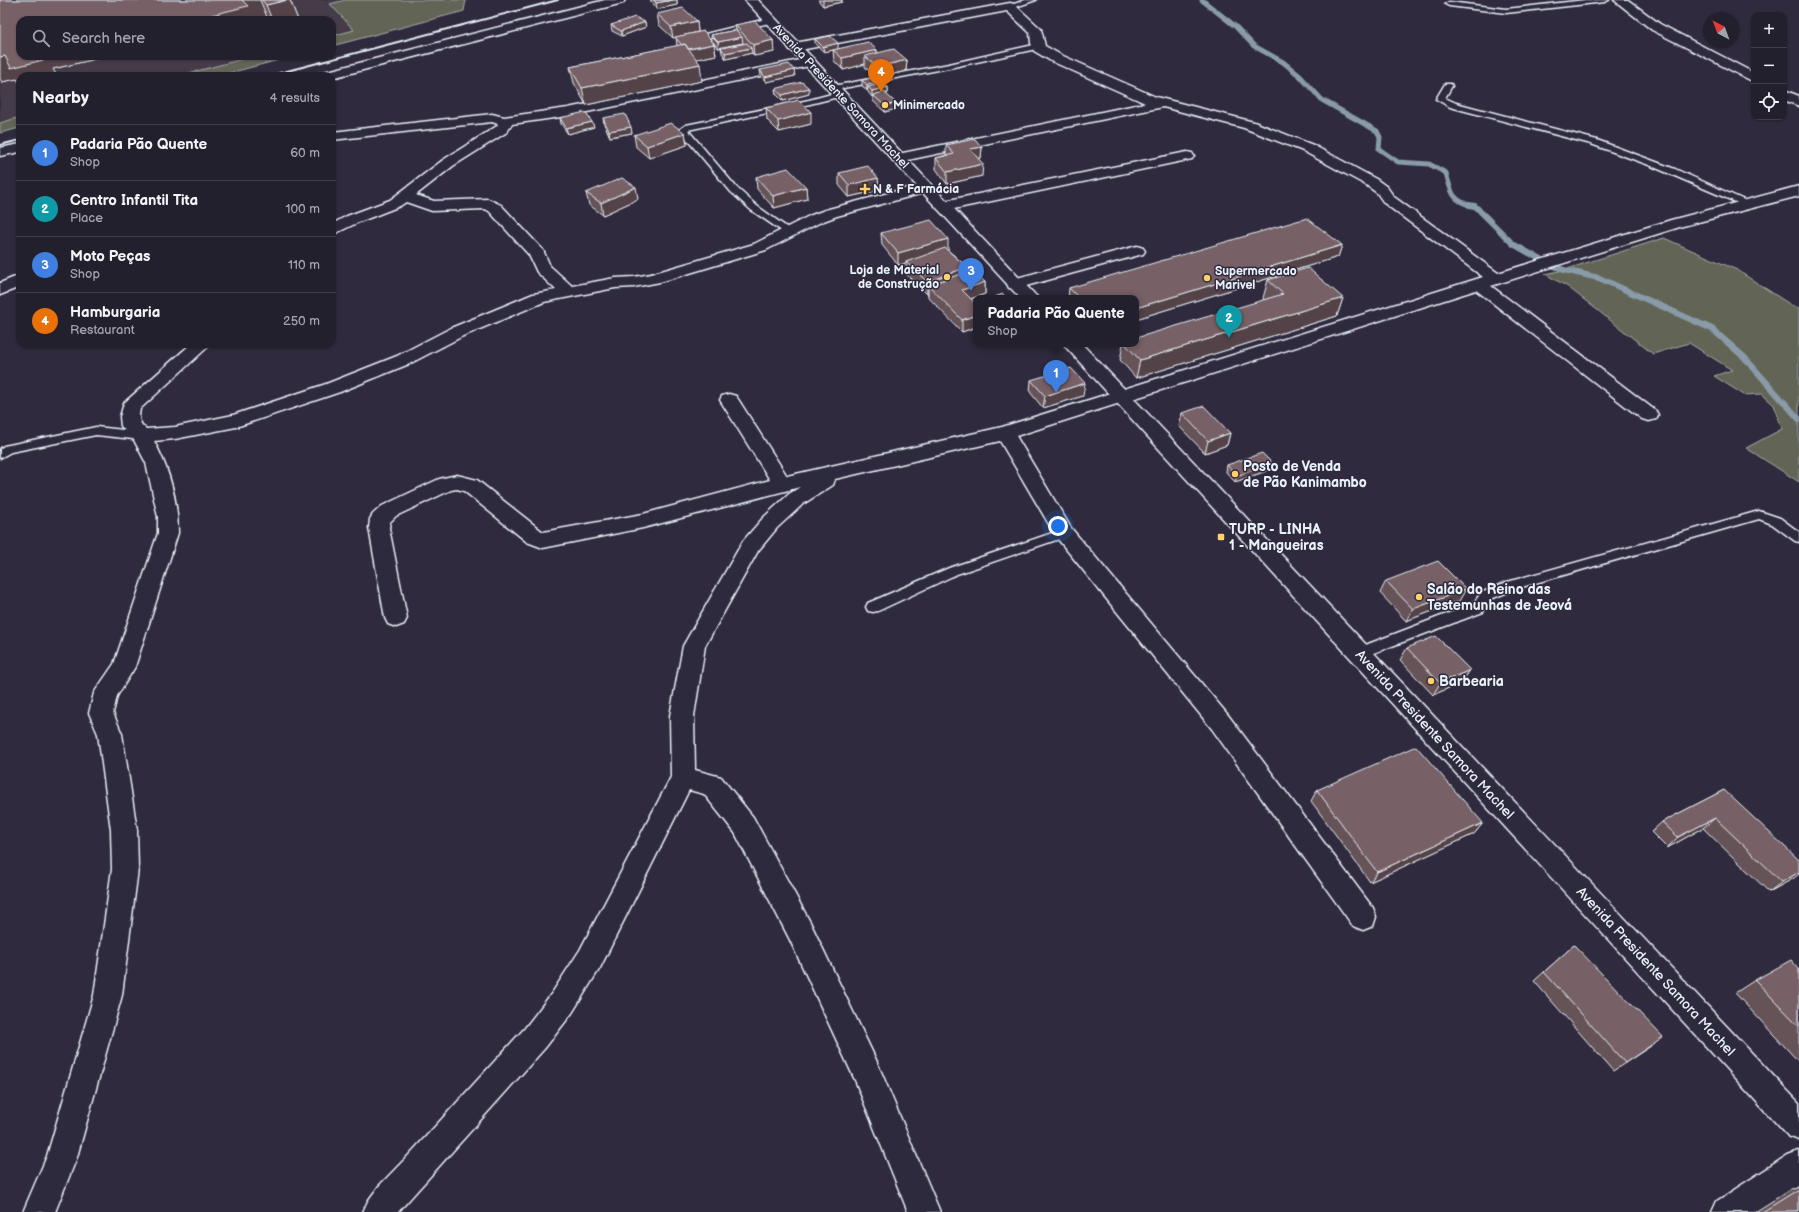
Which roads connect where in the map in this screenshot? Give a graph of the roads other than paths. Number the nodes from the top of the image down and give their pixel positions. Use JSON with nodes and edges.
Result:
{"nodes":[{"id":1,"x":620,"y":0,"type":"edge"},
{"id":2,"x":751,"y":0,"type":"edge"},
{"id":3,"x":1032,"y":0,"type":"edge"},
{"id":4,"x":1605,"y":0,"type":"edge"},
{"id":5,"x":1620,"y":0,"type":"edge"},
{"id":6,"x":1449,"y":4,"type":"dead end"},
{"id":7,"x":1010,"y":8,"type":"junction"},
{"id":8,"x":770,"y":20,"type":"junction"},
{"id":9,"x":687,"y":41,"type":"edge"},
{"id":10,"x":1038,"y":46,"type":"junction"},
{"id":11,"x":795,"y":47,"type":"junction"},
{"id":12,"x":809,"y":62,"type":"junction"},
{"id":13,"x":336,"y":73,"type":"edge"},
{"id":14,"x":1751,"y":76,"type":"edge"},
{"id":15,"x":1448,"y":86,"type":"dead end"},
{"id":16,"x":836,"y":91,"type":"junction"},
{"id":17,"x":1787,"y":96,"type":"edge"},
{"id":18,"x":1799,"y":102,"type":"edge"},
{"id":19,"x":1163,"y":103,"type":"junction"},
{"id":20,"x":504,"y":121,"type":"junction"},
{"id":21,"x":336,"y":136,"type":"edge"},
{"id":22,"x":16,"y":149,"type":"edge"},
{"id":23,"x":0,"y":152,"type":"edge"},
{"id":24,"x":1187,"y":156,"type":"dead end"},
{"id":25,"x":898,"y":158,"type":"junction"},
{"id":26,"x":926,"y":188,"type":"junction"},
{"id":27,"x":1799,"y":191,"type":"edge"},
{"id":28,"x":405,"y":196,"type":"junction"},
{"id":29,"x":1748,"y":204,"type":"junction"},
{"id":30,"x":944,"y":206,"type":"junction"},
{"id":31,"x":336,"y":228,"type":"edge"},
{"id":32,"x":789,"y":233,"type":"junction"},
{"id":33,"x":1137,"y":251,"type":"dead end"},
{"id":34,"x":1496,"y":279,"type":"junction"},
{"id":35,"x":16,"y":282,"type":"edge"},
{"id":36,"x":1016,"y":284,"type":"junction"},
{"id":37,"x":1478,"y":284,"type":"junction"},
{"id":38,"x":0,"y":290,"type":"edge"},
{"id":39,"x":568,"y":292,"type":"junction"},
{"id":40,"x":1026,"y":295,"type":"edge"},
{"id":41,"x":1075,"y":347,"type":"edge"},
{"id":42,"x":197,"y":348,"type":"edge"},
{"id":43,"x":1122,"y":398,"type":"junction"},
{"id":44,"x":729,"y":400,"type":"dead end"},
{"id":45,"x":1649,"y":415,"type":"dead end"},
{"id":46,"x":1005,"y":433,"type":"junction"},
{"id":47,"x":142,"y":436,"type":"junction"},
{"id":48,"x":0,"y":454,"type":"edge"},
{"id":49,"x":836,"y":473,"type":"junction"},
{"id":50,"x":782,"y":484,"type":"junction"},
{"id":51,"x":1064,"y":533,"type":"junction"},
{"id":52,"x":1799,"y":538,"type":"edge"},
{"id":53,"x":873,"y":607,"type":"dead end"},
{"id":54,"x":396,"y":618,"type":"dead end"},
{"id":55,"x":1360,"y":653,"type":"junction"},
{"id":56,"x":684,"y":778,"type":"junction"},
{"id":57,"x":1363,"y":917,"type":"dead end"},
{"id":58,"x":1796,"y":1115,"type":"edge"},
{"id":59,"x":1799,"y":1166,"type":"edge"},
{"id":60,"x":39,"y":1212,"type":"edge"},
{"id":61,"x":379,"y":1212,"type":"edge"},
{"id":62,"x":924,"y":1212,"type":"edge"},
{"id":63,"x":1728,"y":1212,"type":"edge"}],
"edges":[{"from":1,"to":13,"type":"street"},
{"from":2,"to":8,"type":"street","name":"Avenida Presidente Samora Machel"},
{"from":3,"to":7,"type":"lane"},
{"from":4,"to":6,"type":"lane"},
{"from":5,"to":14,"type":"street"},
{"from":7,"to":10,"type":"street"},
{"from":7,"to":11,"type":"street"},
{"from":8,"to":9,"type":"lane"},
{"from":8,"to":11,"type":"street","name":"Avenida Presidente Samora Machel"},
{"from":10,"to":16,"type":"lane"},
{"from":10,"to":19,"type":"street"},
{"from":11,"to":12,"type":"street","name":"Avenida Presidente Samora Machel"},
{"from":12,"to":16,"type":"street","name":"Avenida Presidente Samora Machel"},
{"from":12,"to":20,"type":"street"},
{"from":15,"to":29,"type":"lane"},
{"from":16,"to":25,"type":"street","name":"Avenida Presidente Samora Machel"},
{"from":16,"to":32,"type":"lane"},
{"from":17,"to":18,"type":"street"},
{"from":19,"to":25,"type":"street"},
{"from":19,"to":34,"type":"street"},
{"from":20,"to":21,"type":"street"},
{"from":20,"to":28,"type":"street"},
{"from":22,"to":23,"type":"street"},
{"from":24,"to":30,"type":"street"},
{"from":25,"to":26,"type":"street","name":"Avenida Presidente Samora Machel"},
{"from":26,"to":30,"type":"street","name":"Avenida Presidente Samora Machel"},
{"from":26,"to":32,"type":"street"},
{"from":27,"to":29,"type":"street"},
{"from":28,"to":31,"type":"street"},
{"from":28,"to":39,"type":"street"},
{"from":29,"to":34,"type":"street"},
{"from":30,"to":36,"type":"street","name":"Avenida Presidente Samora Machel"},
{"from":32,"to":39,"type":"street"},
{"from":33,"to":36,"type":"street"},
{"from":34,"to":37,"type":"street"},
{"from":35,"to":38,"type":"street"},
{"from":36,"to":40,"type":"street","name":"Avenida Presidente Samora Machel"},
{"from":37,"to":43,"type":"street"},
{"from":37,"to":45,"type":"street"},
{"from":39,"to":47,"type":"street"},
{"from":41,"to":43,"type":"street","name":"Avenida Presidente Samora Machel"},
{"from":42,"to":47,"type":"street"},
{"from":43,"to":46,"type":"street"},
{"from":43,"to":55,"type":"street","name":"Avenida Presidente Samora Machel"},
{"from":44,"to":50,"type":"street"},
{"from":46,"to":49,"type":"street"},
{"from":46,"to":51,"type":"street"},
{"from":47,"to":48,"type":"lane"},
{"from":47,"to":60,"type":"street"},
{"from":49,"to":50,"type":"street"},
{"from":49,"to":56,"type":"street"},
{"from":50,"to":54,"type":"street"},
{"from":51,"to":53,"type":"lane"},
{"from":51,"to":57,"type":"street"},
{"from":52,"to":55,"type":"lane"},
{"from":55,"to":58,"type":"street","name":"Avenida Presidente Samora Machel"},
{"from":56,"to":61,"type":"street"},
{"from":56,"to":62,"type":"street"},
{"from":59,"to":63,"type":"street"}]}
